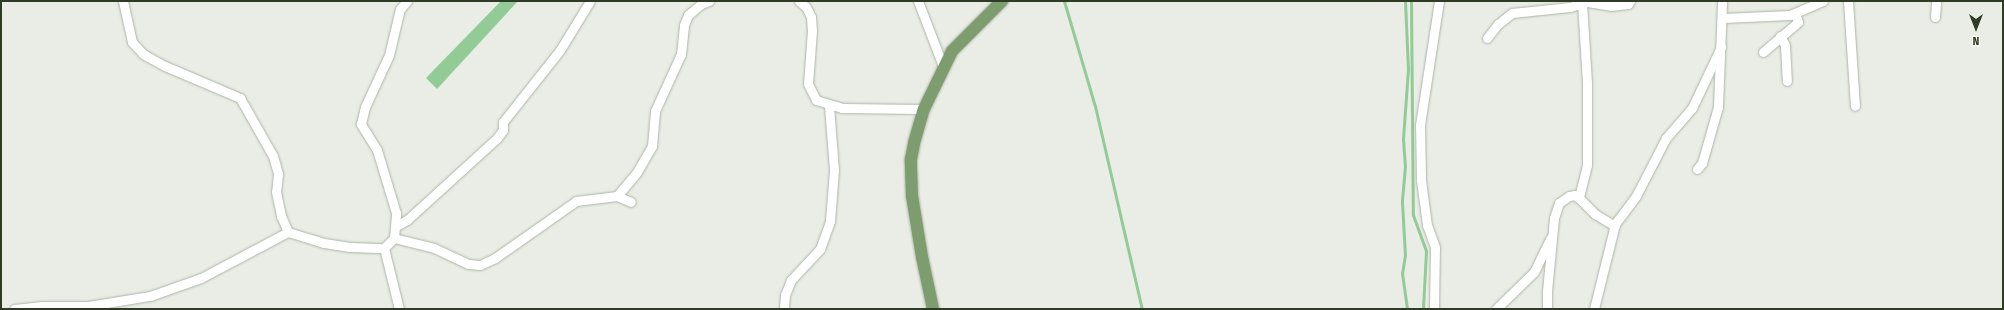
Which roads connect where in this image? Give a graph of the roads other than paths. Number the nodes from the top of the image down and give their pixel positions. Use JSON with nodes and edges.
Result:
{"nodes":[{"id":1,"x":123,"y":1,"type":"edge"},
{"id":2,"x":407,"y":1,"type":"edge"},
{"id":3,"x":590,"y":1,"type":"edge"},
{"id":4,"x":709,"y":1,"type":"edge"},
{"id":5,"x":798,"y":1,"type":"edge"},
{"id":6,"x":918,"y":1,"type":"edge"},
{"id":7,"x":1002,"y":1,"type":"edge"},
{"id":8,"x":1439,"y":1,"type":"edge"},
{"id":9,"x":1630,"y":1,"type":"edge"},
{"id":10,"x":1722,"y":1,"type":"edge"},
{"id":11,"x":1823,"y":1,"type":"edge"},
{"id":12,"x":1848,"y":1,"type":"edge"},
{"id":13,"x":1936,"y":1,"type":"edge"},
{"id":14,"x":1581,"y":2,"type":"edge"},
{"id":15,"x":1795,"y":13,"type":"junction"},
{"id":16,"x":1935,"y":17,"type":"dead end"},
{"id":17,"x":1723,"y":18,"type":"junction"},
{"id":18,"x":1780,"y":36,"type":"junction"},
{"id":19,"x":1488,"y":38,"type":"dead end"},
{"id":20,"x":1721,"y":47,"type":"junction"},
{"id":21,"x":1763,"y":52,"type":"dead end"},
{"id":22,"x":943,"y":66,"type":"junction"},
{"id":23,"x":1787,"y":81,"type":"dead end"},
{"id":24,"x":829,"y":106,"type":"junction"},
{"id":25,"x":1855,"y":106,"type":"dead end"},
{"id":26,"x":924,"y":109,"type":"junction"},
{"id":27,"x":1697,"y":170,"type":"dead end"},
{"id":28,"x":616,"y":196,"type":"junction"},
{"id":29,"x":1579,"y":198,"type":"junction"},
{"id":30,"x":631,"y":202,"type":"dead end"},
{"id":31,"x":396,"y":226,"type":"junction"},
{"id":32,"x":1615,"y":226,"type":"junction"},
{"id":33,"x":288,"y":232,"type":"junction"},
{"id":34,"x":1552,"y":234,"type":"junction"},
{"id":35,"x":394,"y":238,"type":"junction"},
{"id":36,"x":384,"y":248,"type":"junction"},
{"id":37,"x":14,"y":309,"type":"edge"},
{"id":38,"x":399,"y":309,"type":"edge"},
{"id":39,"x":784,"y":309,"type":"edge"},
{"id":40,"x":934,"y":309,"type":"edge"},
{"id":41,"x":1434,"y":309,"type":"edge"},
{"id":42,"x":1496,"y":309,"type":"edge"},
{"id":43,"x":1547,"y":309,"type":"edge"},
{"id":44,"x":1594,"y":309,"type":"edge"}],
"edges":[{"from":1,"to":33,"type":"street"},
{"from":2,"to":31,"type":"street"},
{"from":3,"to":31,"type":"street"},
{"from":4,"to":28,"type":"street"},
{"from":5,"to":24,"type":"street"},
{"from":6,"to":22,"type":"street"},
{"from":7,"to":22,"type":"main road"},
{"from":8,"to":41,"type":"street"},
{"from":9,"to":14,"type":"street"},
{"from":10,"to":17,"type":"street"},
{"from":11,"to":15,"type":"street"},
{"from":12,"to":25,"type":"street"},
{"from":13,"to":16,"type":"street"},
{"from":14,"to":19,"type":"street"},
{"from":14,"to":29,"type":"street"},
{"from":15,"to":17,"type":"street"},
{"from":15,"to":18,"type":"street"},
{"from":17,"to":20,"type":"street"},
{"from":18,"to":21,"type":"street"},
{"from":18,"to":23,"type":"street"},
{"from":20,"to":27,"type":"street"},
{"from":20,"to":32,"type":"street"},
{"from":22,"to":26,"type":"main road"},
{"from":24,"to":26,"type":"street"},
{"from":24,"to":39,"type":"street"},
{"from":26,"to":40,"type":"main road"},
{"from":28,"to":30,"type":"street"},
{"from":28,"to":35,"type":"street"},
{"from":29,"to":32,"type":"street"},
{"from":29,"to":34,"type":"street"},
{"from":31,"to":35,"type":"street"},
{"from":32,"to":44,"type":"street"},
{"from":33,"to":36,"type":"street"},
{"from":33,"to":37,"type":"street"},
{"from":34,"to":42,"type":"street"},
{"from":34,"to":43,"type":"street"},
{"from":35,"to":36,"type":"street"},
{"from":36,"to":38,"type":"street"}]}
